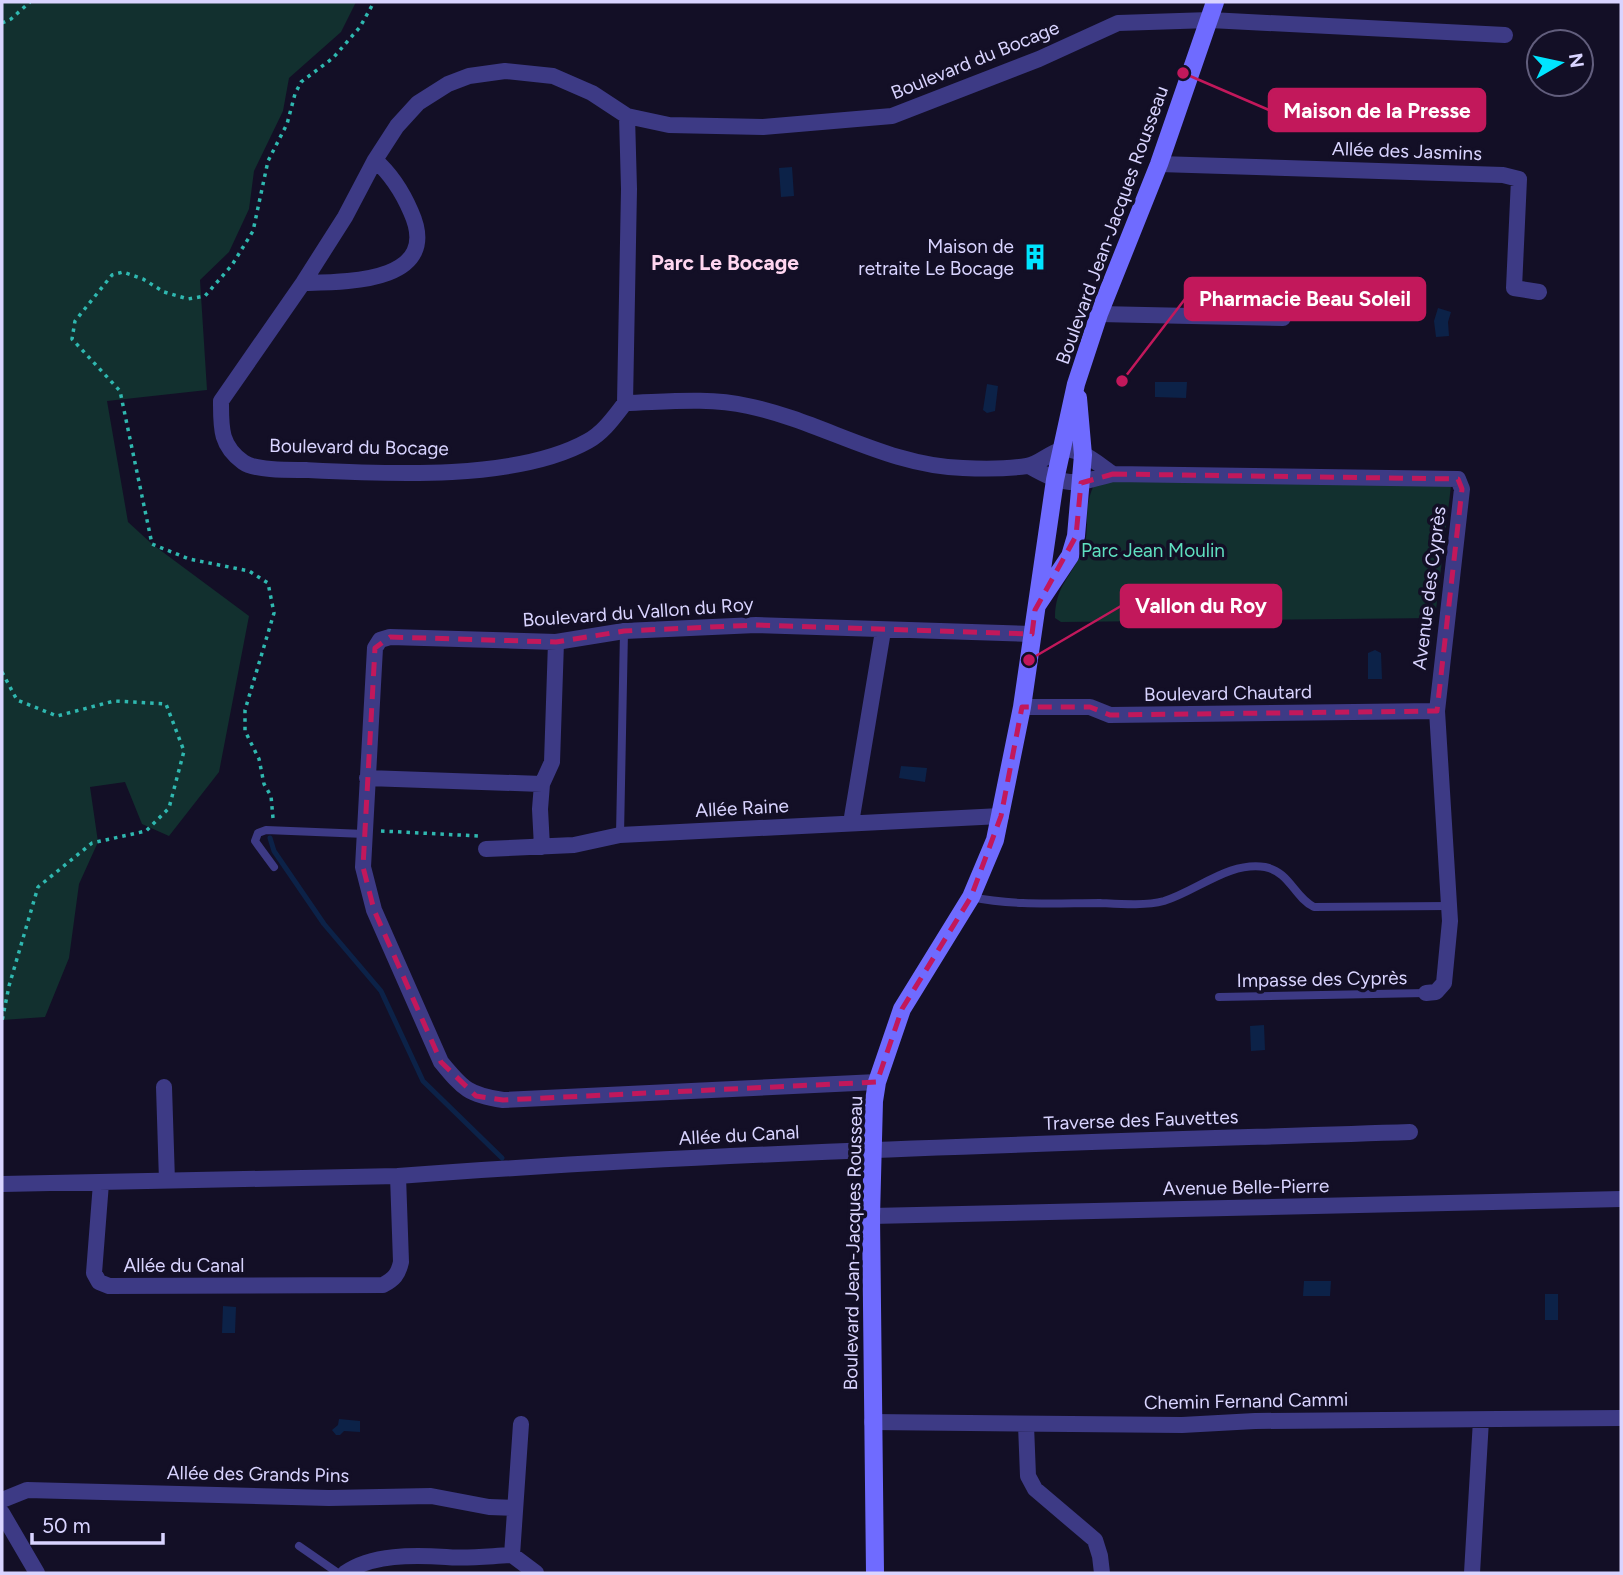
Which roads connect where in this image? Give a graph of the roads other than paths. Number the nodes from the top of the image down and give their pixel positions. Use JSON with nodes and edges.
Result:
{"nodes":[{"id":1,"x":1216,"y":2,"type":"edge"},
{"id":2,"x":1210,"y":20,"type":"junction"},
{"id":3,"x":1505,"y":35,"type":"dead end"},
{"id":4,"x":628,"y":116,"type":"junction"},
{"id":5,"x":375,"y":160,"type":"junction"},
{"id":6,"x":1159,"y":164,"type":"junction"},
{"id":7,"x":303,"y":284,"type":"junction"},
{"id":8,"x":1539,"y":292,"type":"dead end"},
{"id":9,"x":1099,"y":314,"type":"junction"},
{"id":10,"x":1283,"y":318,"type":"dead end"},
{"id":11,"x":1076,"y":384,"type":"junction"},
{"id":12,"x":625,"y":403,"type":"junction"},
{"id":13,"x":1062,"y":450,"type":"junction"},
{"id":14,"x":1083,"y":454,"type":"junction"},
{"id":15,"x":1029,"y":466,"type":"junction"},
{"id":16,"x":1113,"y":474,"type":"junction"},
{"id":17,"x":1055,"y":480,"type":"junction"},
{"id":18,"x":1081,"y":483,"type":"junction"},
{"id":19,"x":1035,"y":610,"type":"junction"},
{"id":20,"x":624,"y":631,"type":"junction"},
{"id":21,"x":883,"y":631,"type":"junction"},
{"id":22,"x":1032,"y":635,"type":"junction"},
{"id":23,"x":556,"y":642,"type":"junction"},
{"id":24,"x":1022,"y":707,"type":"junction"},
{"id":25,"x":1437,"y":711,"type":"junction"},
{"id":26,"x":367,"y":778,"type":"junction"},
{"id":27,"x":542,"y":784,"type":"junction"},
{"id":28,"x":1001,"y":816,"type":"junction"},
{"id":29,"x":851,"y":823,"type":"junction"},
{"id":30,"x":365,"y":832,"type":"junction"},
{"id":31,"x":620,"y":835,"type":"junction"},
{"id":32,"x":542,"y":847,"type":"junction"},
{"id":33,"x":494,"y":849,"type":"road end"},
{"id":34,"x":274,"y":867,"type":"dead end"},
{"id":35,"x":971,"y":897,"type":"junction"},
{"id":36,"x":1448,"y":906,"type":"junction"},
{"id":37,"x":1426,"y":993,"type":"joint"},
{"id":38,"x":1219,"y":997,"type":"dead end"},
{"id":39,"x":877,"y":1082,"type":"junction"},
{"id":40,"x":164,"y":1087,"type":"dead end"},
{"id":41,"x":1410,"y":1132,"type":"dead end"},
{"id":42,"x":873,"y":1150,"type":"junction"},
{"id":43,"x":398,"y":1176,"type":"junction"},
{"id":44,"x":167,"y":1181,"type":"junction"},
{"id":45,"x":101,"y":1183,"type":"junction"},
{"id":46,"x":2,"y":1184,"type":"edge"},
{"id":47,"x":1621,"y":1199,"type":"edge"},
{"id":48,"x":871,"y":1216,"type":"junction"},
{"id":49,"x":1621,"y":1418,"type":"edge"},
{"id":50,"x":1481,"y":1420,"type":"junction"},
{"id":51,"x":872,"y":1422,"type":"junction"},
{"id":52,"x":522,"y":1424,"type":"dead end"},
{"id":53,"x":1026,"y":1424,"type":"junction"},
{"id":54,"x":2,"y":1500,"type":"edge"},
{"id":55,"x":514,"y":1508,"type":"junction"},
{"id":56,"x":2,"y":1513,"type":"edge"},
{"id":57,"x":299,"y":1546,"type":"dead end"},
{"id":58,"x":512,"y":1555,"type":"junction"},
{"id":59,"x":37,"y":1573,"type":"edge"},
{"id":60,"x":338,"y":1573,"type":"edge"},
{"id":61,"x":345,"y":1573,"type":"edge"},
{"id":62,"x":536,"y":1573,"type":"edge"},
{"id":63,"x":875,"y":1573,"type":"edge"},
{"id":64,"x":1102,"y":1573,"type":"edge"},
{"id":65,"x":1472,"y":1573,"type":"edge"}],
"edges":[{"from":1,"to":2,"type":"street","name":"Boulevard Jean-Jacques Rousseau"},
{"from":2,"to":3,"type":"street","name":"Boulevard du Bocage"},
{"from":2,"to":4,"type":"street","name":"Boulevard du Bocage"},
{"from":2,"to":6,"type":"street","name":"Boulevard Jean-Jacques Rousseau"},
{"from":4,"to":5,"type":"street","name":"Boulevard du Bocage"},
{"from":4,"to":12,"type":"street"},
{"from":5,"to":7,"type":"street","name":"Boulevard du Bocage"},
{"from":5,"to":7,"type":"street"},
{"from":6,"to":8,"type":"street","name":"Allée des Jasmins"},
{"from":6,"to":9,"type":"street","name":"Boulevard Jean-Jacques Rousseau"},
{"from":7,"to":12,"type":"street","name":"Boulevard du Bocage"},
{"from":9,"to":10,"type":"street"},
{"from":9,"to":11,"type":"street","name":"Boulevard Jean-Jacques Rousseau"},
{"from":11,"to":13,"type":"street","name":"Boulevard Jean-Jacques Rousseau"},
{"from":11,"to":14,"type":"street","name":"Boulevard Jean-Jacques Rousseau"},
{"from":12,"to":15,"type":"street"},
{"from":13,"to":14,"type":"street"},
{"from":13,"to":15,"type":"street"},
{"from":13,"to":17,"type":"street","name":"Boulevard Jean-Jacques Rousseau"},
{"from":14,"to":16,"type":"street"},
{"from":14,"to":18,"type":"street","name":"Boulevard Jean-Jacques Rousseau"},
{"from":15,"to":17,"type":"street"},
{"from":16,"to":18,"type":"street","name":"Avenue des Cyprès"},
{"from":16,"to":25,"type":"street","name":"Avenue des Cyprès"},
{"from":17,"to":18,"type":"street","name":"Avenue des Cyprès"},
{"from":17,"to":19,"type":"street","name":"Boulevard Jean-Jacques Rousseau"},
{"from":18,"to":19,"type":"street","name":"Boulevard Jean-Jacques Rousseau"},
{"from":19,"to":22,"type":"street","name":"Boulevard Jean-Jacques Rousseau"},
{"from":20,"to":21,"type":"street","name":"Boulevard du Vallon du Roy"},
{"from":20,"to":23,"type":"street","name":"Boulevard du Vallon du Roy"},
{"from":20,"to":31,"type":"lane"},
{"from":21,"to":22,"type":"street","name":"Boulevard du Vallon du Roy"},
{"from":21,"to":29,"type":"street"},
{"from":22,"to":24,"type":"street","name":"Boulevard Jean-Jacques Rousseau"},
{"from":23,"to":26,"type":"street","name":"Boulevard du Vallon du Roy"},
{"from":23,"to":27,"type":"street"},
{"from":24,"to":25,"type":"street","name":"Boulevard Chautard"},
{"from":24,"to":28,"type":"street","name":"Boulevard Jean-Jacques Rousseau"},
{"from":25,"to":36,"type":"street","name":"Avenue des Cyprès"},
{"from":26,"to":27,"type":"street"},
{"from":26,"to":30,"type":"street","name":"Boulevard du Vallon du Roy"},
{"from":27,"to":32,"type":"street"},
{"from":28,"to":29,"type":"street","name":"Allée Raine"},
{"from":28,"to":35,"type":"street","name":"Boulevard Jean-Jacques Rousseau"},
{"from":29,"to":31,"type":"street","name":"Allée Raine"},
{"from":30,"to":34,"type":"lane"},
{"from":30,"to":39,"type":"street","name":"Boulevard du Vallon du Roy"},
{"from":31,"to":32,"type":"street","name":"Allée Raine"},
{"from":32,"to":33,"type":"street","name":"Allée Raine"},
{"from":35,"to":36,"type":"lane"},
{"from":35,"to":39,"type":"street","name":"Boulevard Jean-Jacques Rousseau"},
{"from":36,"to":37,"type":"street","name":"Avenue des Cyprès"},
{"from":37,"to":38,"type":"lane","name":"Impasse des Cyprès"},
{"from":39,"to":42,"type":"street","name":"Boulevard Jean-Jacques Rousseau"},
{"from":40,"to":44,"type":"street"},
{"from":41,"to":42,"type":"street","name":"Traverse des Fauvettes"},
{"from":42,"to":43,"type":"street","name":"Allée du Canal"},
{"from":42,"to":48,"type":"street","name":"Boulevard Jean-Jacques Rousseau"},
{"from":43,"to":44,"type":"street","name":"Allée du Canal"},
{"from":43,"to":45,"type":"street","name":"Allée du Canal"},
{"from":44,"to":45,"type":"street","name":"Allée du Canal"},
{"from":45,"to":46,"type":"street"},
{"from":47,"to":48,"type":"street","name":"Avenue Belle-Pierre"},
{"from":48,"to":51,"type":"street","name":"Boulevard Jean-Jacques Rousseau"},
{"from":49,"to":50,"type":"street","name":"Chemin Fernand Cammi"},
{"from":50,"to":53,"type":"street","name":"Chemin Fernand Cammi"},
{"from":50,"to":65,"type":"street"},
{"from":51,"to":53,"type":"street","name":"Chemin Fernand Cammi"},
{"from":51,"to":63,"type":"street","name":"Boulevard Jean-Jacques Rousseau"},
{"from":52,"to":55,"type":"street"},
{"from":53,"to":64,"type":"street"},
{"from":54,"to":55,"type":"street","name":"Allée des Grands Pins"},
{"from":55,"to":58,"type":"street"},
{"from":56,"to":59,"type":"street"},
{"from":57,"to":60,"type":"lane"},
{"from":58,"to":61,"type":"street"},
{"from":58,"to":62,"type":"street"}]}
